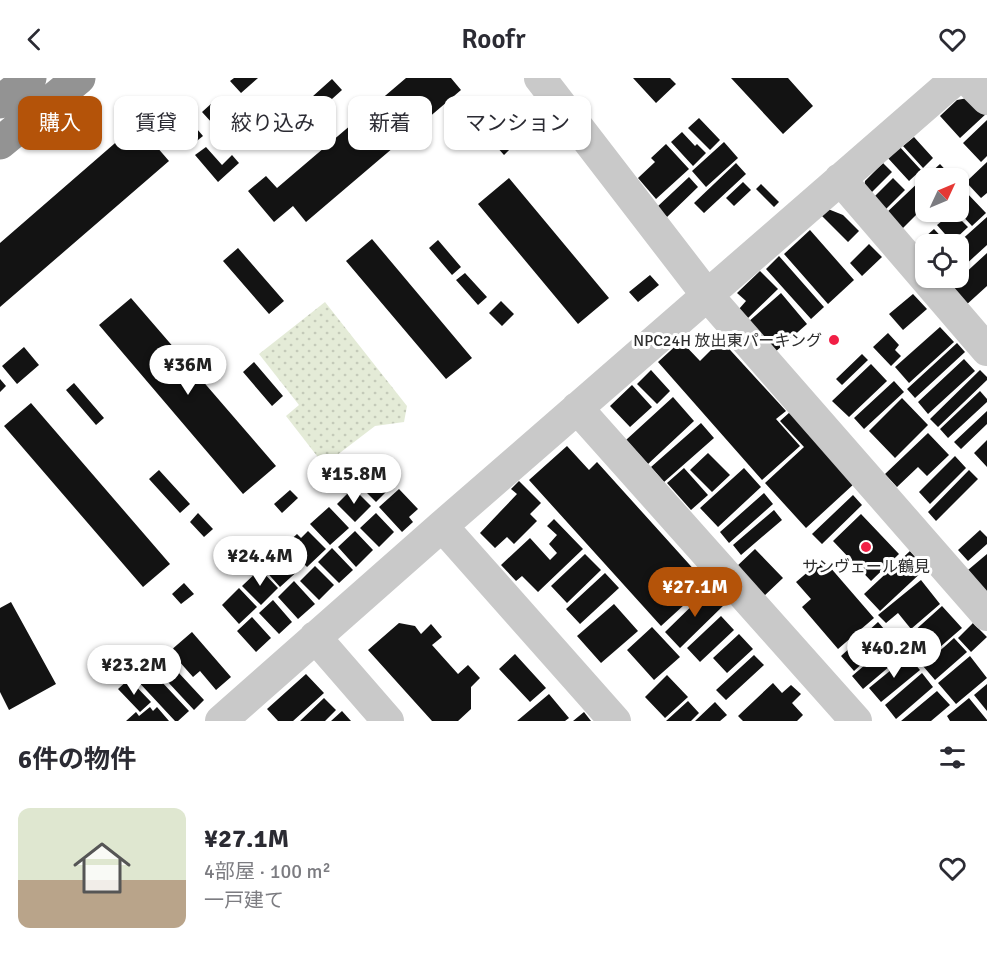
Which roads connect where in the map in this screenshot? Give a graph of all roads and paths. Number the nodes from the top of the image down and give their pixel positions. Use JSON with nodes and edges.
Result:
{"nodes":[{"id":1,"x":30,"y":78,"type":"edge"},
{"id":2,"x":79,"y":78,"type":"edge"},
{"id":3,"x":540,"y":78,"type":"edge"},
{"id":4,"x":957,"y":78,"type":"edge"},
{"id":5,"x":966,"y":78,"type":"edge"},
{"id":6,"x":987,"y":99,"type":"edge"},
{"id":7,"x":0,"y":102,"type":"edge"},
{"id":8,"x":0,"y":143,"type":"edge"},
{"id":9,"x":840,"y":179,"type":"junction"},
{"id":10,"x":707,"y":295,"type":"junction"},
{"id":11,"x":987,"y":350,"type":"edge"},
{"id":12,"x":577,"y":408,"type":"junction"},
{"id":13,"x":442,"y":526,"type":"junction"},
{"id":14,"x":987,"y":615,"type":"edge"},
{"id":15,"x":315,"y":637,"type":"junction"},
{"id":16,"x":221,"y":721,"type":"edge"},
{"id":17,"x":388,"y":721,"type":"edge"},
{"id":18,"x":615,"y":721,"type":"edge"},
{"id":19,"x":856,"y":721,"type":"edge"}],
"edges":[{"from":1,"to":7,"type":"highway"},
{"from":2,"to":8,"type":"highway"},
{"from":3,"to":10,"type":"street"},
{"from":4,"to":9,"type":"street"},
{"from":5,"to":6,"type":"street"},
{"from":9,"to":10,"type":"street"},
{"from":9,"to":11,"type":"street"},
{"from":10,"to":12,"type":"street"},
{"from":10,"to":14,"type":"street"},
{"from":12,"to":13,"type":"street"},
{"from":12,"to":19,"type":"street"},
{"from":13,"to":15,"type":"street"},
{"from":13,"to":18,"type":"street"},
{"from":15,"to":16,"type":"street"},
{"from":15,"to":17,"type":"street"}]}
